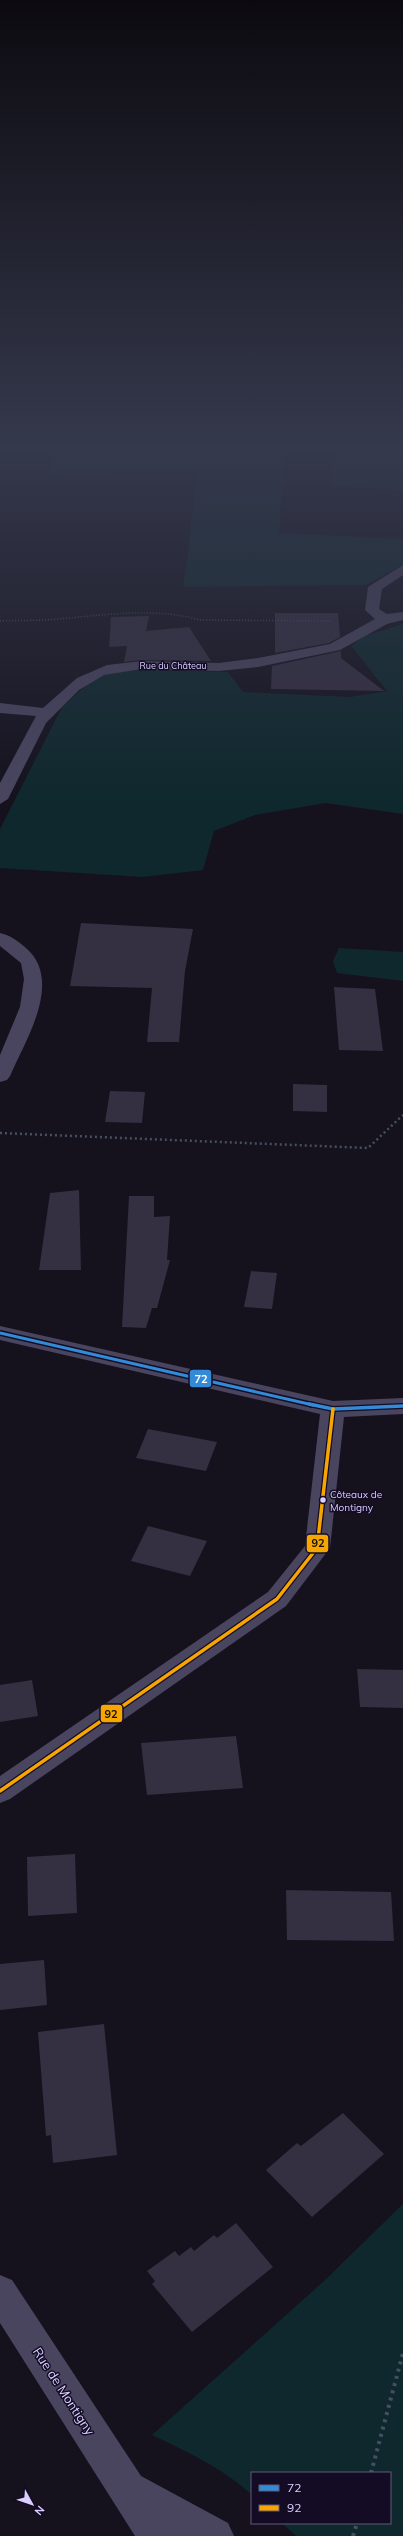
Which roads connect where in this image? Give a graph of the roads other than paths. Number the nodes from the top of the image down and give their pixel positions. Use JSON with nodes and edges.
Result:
{"nodes":[{"id":1,"x":403,"y":569,"type":"edge"},
{"id":2,"x":403,"y":616,"type":"edge"},
{"id":3,"x":380,"y":620,"type":"junction"},
{"id":4,"x":0,"y":708,"type":"edge"},
{"id":5,"x":46,"y":713,"type":"junction"},
{"id":6,"x":0,"y":799,"type":"edge"},
{"id":7,"x":0,"y":938,"type":"edge"},
{"id":8,"x":0,"y":1076,"type":"edge"},
{"id":9,"x":0,"y":1333,"type":"edge"},
{"id":10,"x":403,"y":1406,"type":"edge"},
{"id":11,"x":333,"y":1409,"type":"junction"},
{"id":12,"x":0,"y":1791,"type":"edge"},
{"id":13,"x":0,"y":2292,"type":"edge"},
{"id":14,"x":128,"y":2489,"type":"junction"},
{"id":15,"x":156,"y":2536,"type":"edge"},
{"id":16,"x":215,"y":2536,"type":"edge"}],
"edges":[{"from":1,"to":3,"type":"street"},
{"from":2,"to":3,"type":"street","name":"Rue du Château"},
{"from":3,"to":5,"type":"street","name":"Rue du Château"},
{"from":4,"to":5,"type":"street"},
{"from":5,"to":6,"type":"street","name":"Rue du Château"},
{"from":7,"to":8,"type":"street"},
{"from":9,"to":11,"type":"street"},
{"from":10,"to":11,"type":"street"},
{"from":11,"to":12,"type":"street"},
{"from":13,"to":14,"type":"street","name":"Rue de Montigny"},
{"from":14,"to":15,"type":"street","name":"Rue de Montigny"},
{"from":14,"to":16,"type":"street","name":"Rue de Montigny"}]}
